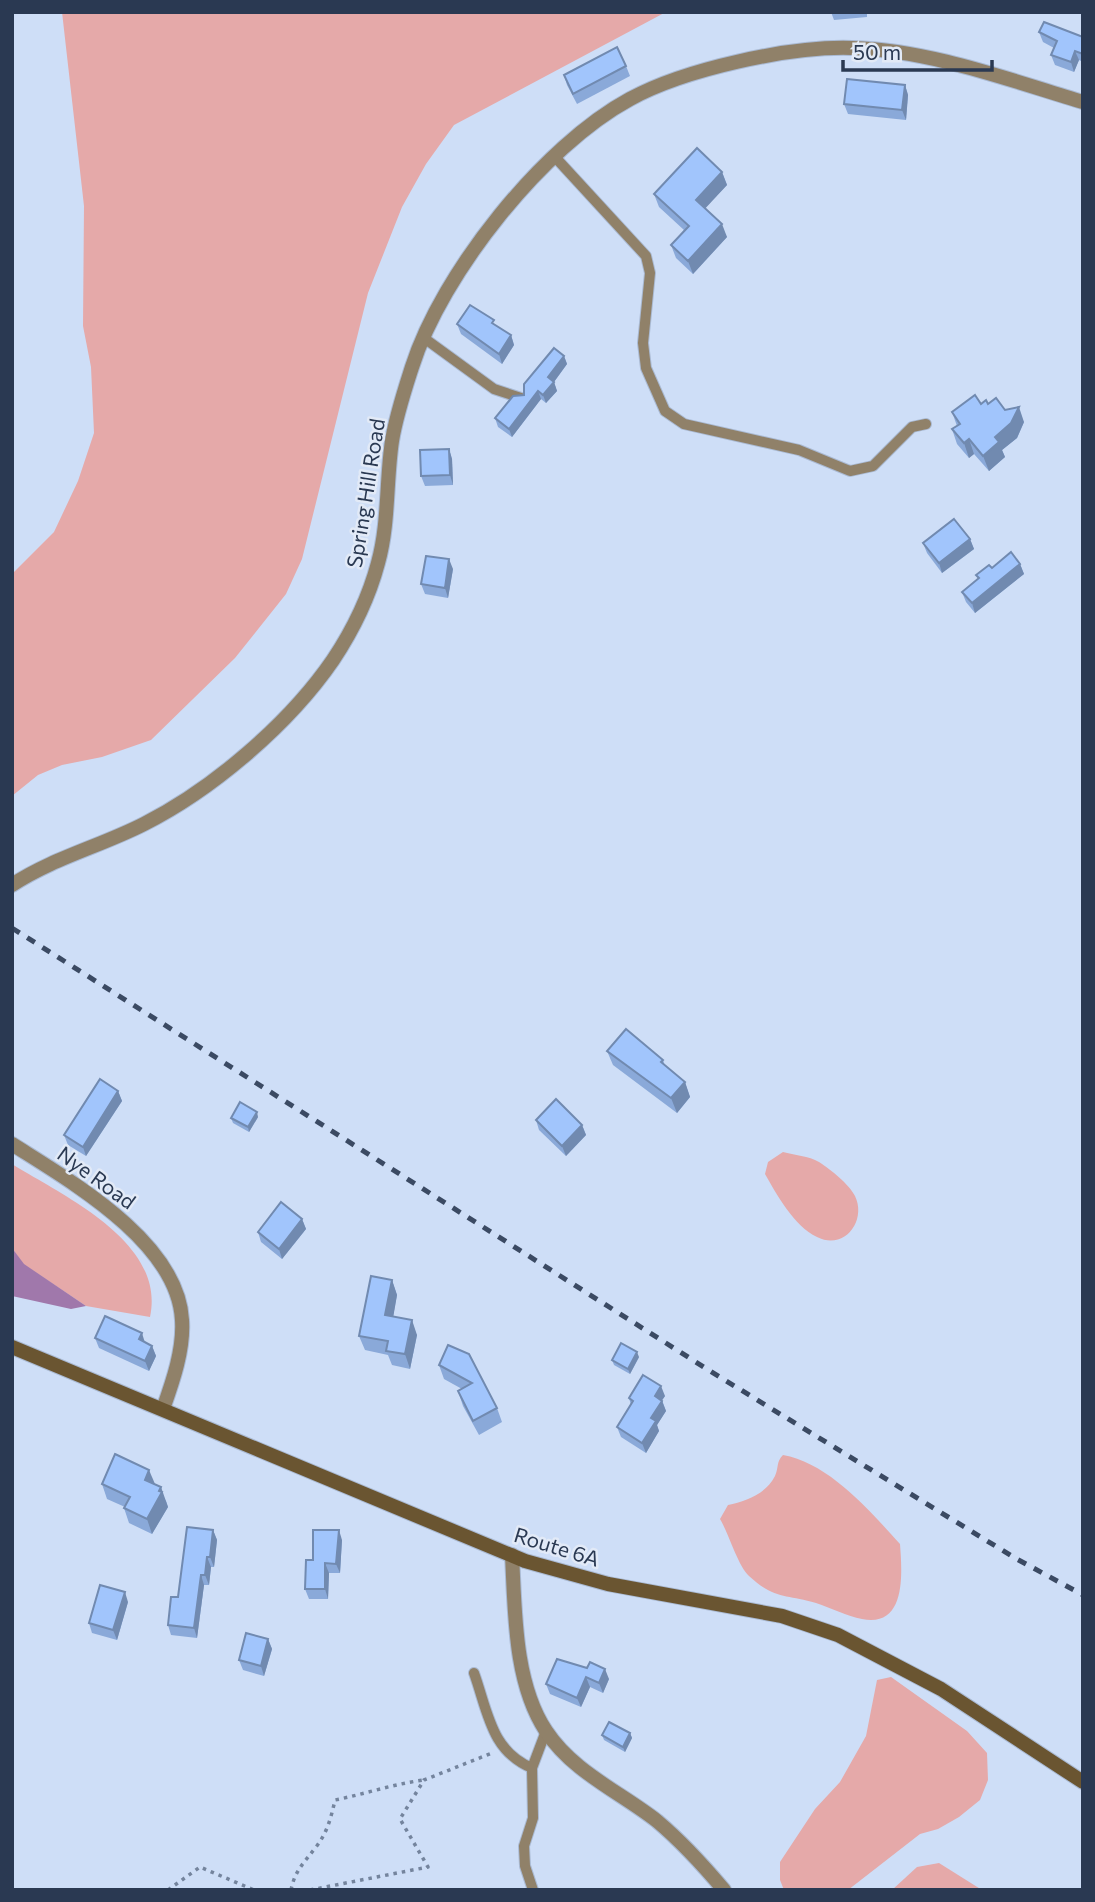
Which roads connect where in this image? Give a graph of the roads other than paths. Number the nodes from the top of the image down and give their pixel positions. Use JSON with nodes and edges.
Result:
{"nodes":[{"id":1,"x":1083,"y":102,"type":"edge"},
{"id":2,"x":555,"y":157,"type":"junction"},
{"id":3,"x":424,"y":338,"type":"junction"},
{"id":4,"x":521,"y":398,"type":"edge"},
{"id":5,"x":926,"y":424,"type":"dead end"},
{"id":6,"x":12,"y":886,"type":"edge"},
{"id":7,"x":12,"y":1144,"type":"edge"},
{"id":8,"x":12,"y":1347,"type":"edge"},
{"id":9,"x":163,"y":1409,"type":"junction"},
{"id":10,"x":512,"y":1555,"type":"junction"},
{"id":11,"x":474,"y":1673,"type":"dead end"},
{"id":12,"x":545,"y":1731,"type":"junction"},
{"id":13,"x":532,"y":1768,"type":"junction"},
{"id":14,"x":1083,"y":1782,"type":"edge"},
{"id":15,"x":722,"y":1889,"type":"edge"},
{"id":16,"x":533,"y":1890,"type":"edge"}],
"edges":[{"from":1,"to":2,"type":"street","name":"Spring Hill Road"},
{"from":2,"to":3,"type":"street","name":"Spring Hill Road"},
{"from":2,"to":5,"type":"lane"},
{"from":3,"to":4,"type":"lane"},
{"from":3,"to":6,"type":"street","name":"Spring Hill Road"},
{"from":7,"to":9,"type":"street","name":"Nye Road"},
{"from":8,"to":9,"type":"main road","name":"Route 6A"},
{"from":9,"to":10,"type":"main road","name":"Route 6A"},
{"from":10,"to":12,"type":"street"},
{"from":10,"to":14,"type":"main road","name":"Route 6A"},
{"from":11,"to":13,"type":"lane"},
{"from":12,"to":13,"type":"lane"},
{"from":12,"to":15,"type":"street"},
{"from":13,"to":16,"type":"lane"}]}
